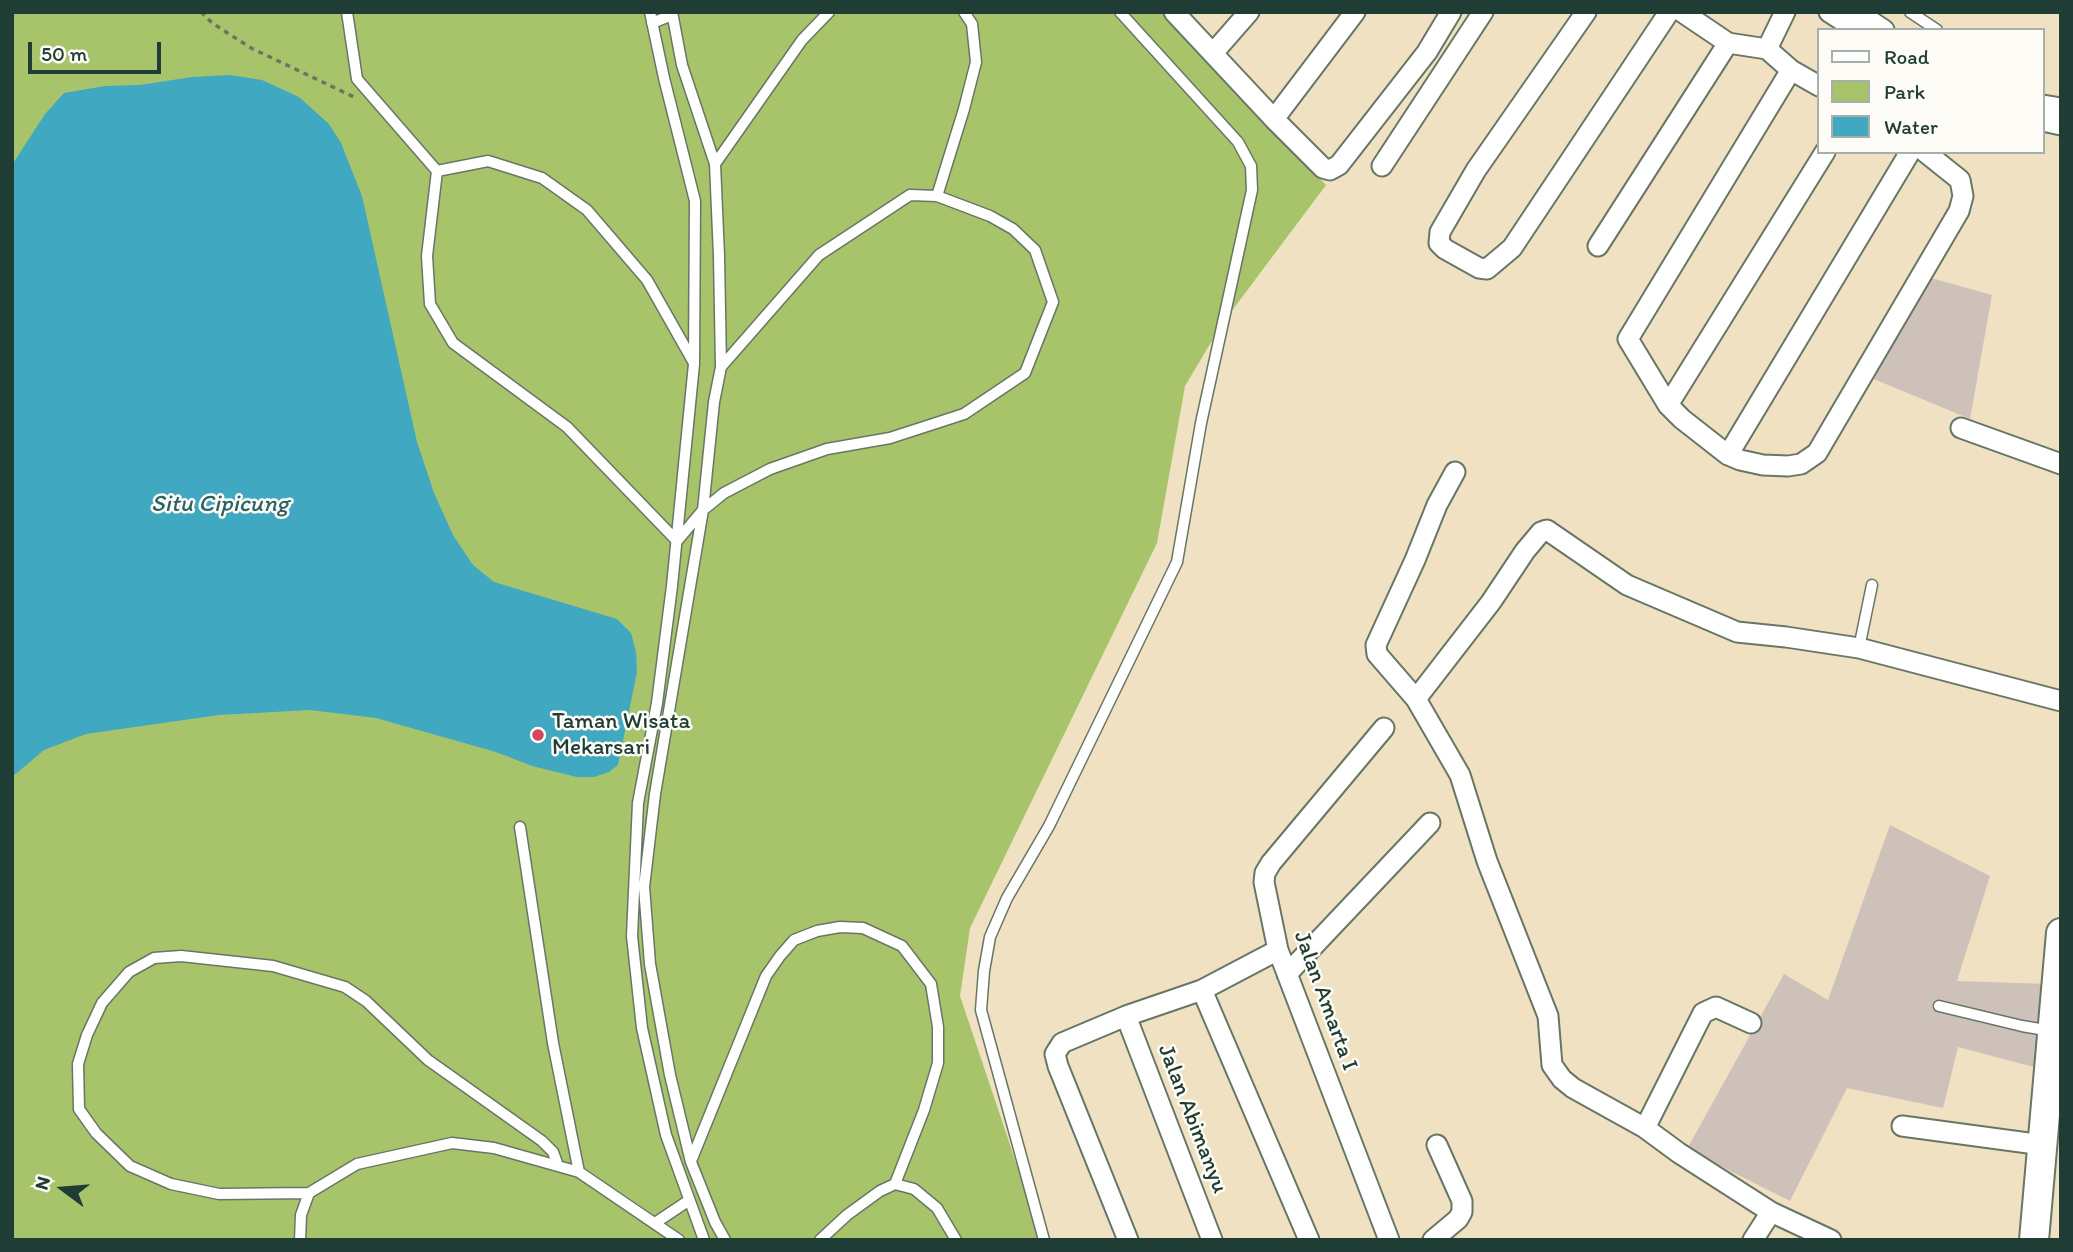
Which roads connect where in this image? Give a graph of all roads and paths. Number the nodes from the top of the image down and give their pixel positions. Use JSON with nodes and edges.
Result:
{"nodes":[{"id":1,"x":201,"y":12,"type":"edge"},
{"id":2,"x":347,"y":12,"type":"edge"},
{"id":3,"x":829,"y":12,"type":"edge"},
{"id":4,"x":964,"y":12,"type":"edge"},
{"id":5,"x":1120,"y":12,"type":"edge"},
{"id":6,"x":1174,"y":12,"type":"edge"},
{"id":7,"x":1249,"y":12,"type":"edge"},
{"id":8,"x":1355,"y":12,"type":"edge"},
{"id":9,"x":1451,"y":12,"type":"edge"},
{"id":10,"x":1483,"y":12,"type":"edge"},
{"id":11,"x":1586,"y":12,"type":"edge"},
{"id":12,"x":1669,"y":12,"type":"edge"},
{"id":13,"x":1682,"y":12,"type":"edge"},
{"id":14,"x":1785,"y":12,"type":"edge"},
{"id":15,"x":1829,"y":12,"type":"edge"},
{"id":16,"x":1857,"y":12,"type":"edge"},
{"id":17,"x":1910,"y":12,"type":"edge"},
{"id":18,"x":672,"y":13,"type":"edge"},
{"id":19,"x":651,"y":18,"type":"edge"},
{"id":20,"x":1854,"y":28,"type":"edge"},
{"id":21,"x":1881,"y":28,"type":"edge"},
{"id":22,"x":1934,"y":28,"type":"edge"},
{"id":23,"x":1728,"y":43,"type":"junction"},
{"id":24,"x":1767,"y":49,"type":"junction"},
{"id":25,"x":1214,"y":52,"type":"junction"},
{"id":26,"x":1791,"y":69,"type":"junction"},
{"id":27,"x":1818,"y":85,"type":"edge"},
{"id":28,"x":384,"y":111,"type":"junction"},
{"id":29,"x":1274,"y":119,"type":"junction"},
{"id":30,"x":1824,"y":154,"type":"edge"},
{"id":31,"x":1909,"y":154,"type":"edge"},
{"id":32,"x":1928,"y":154,"type":"edge"},
{"id":33,"x":715,"y":164,"type":"junction"},
{"id":34,"x":1382,"y":166,"type":"dead end"},
{"id":35,"x":437,"y":172,"type":"junction"},
{"id":36,"x":937,"y":196,"type":"junction"},
{"id":37,"x":1598,"y":246,"type":"dead end"},
{"id":38,"x":694,"y":364,"type":"junction"},
{"id":39,"x":721,"y":367,"type":"junction"},
{"id":40,"x":1668,"y":405,"type":"junction"},
{"id":41,"x":1961,"y":428,"type":"dead end"},
{"id":42,"x":1728,"y":455,"type":"junction"},
{"id":43,"x":2061,"y":464,"type":"edge"},
{"id":44,"x":1455,"y":472,"type":"dead end"},
{"id":45,"x":703,"y":510,"type":"junction"},
{"id":46,"x":677,"y":541,"type":"junction"},
{"id":47,"x":1872,"y":585,"type":"dead end"},
{"id":48,"x":1859,"y":648,"type":"junction"},
{"id":49,"x":1416,"y":699,"type":"junction"},
{"id":50,"x":2061,"y":701,"type":"edge"},
{"id":51,"x":1384,"y":728,"type":"dead end"},
{"id":52,"x":1430,"y":823,"type":"dead end"},
{"id":53,"x":520,"y":827,"type":"dead end"},
{"id":54,"x":2061,"y":933,"type":"edge"},
{"id":55,"x":1278,"y":950,"type":"junction"},
{"id":56,"x":1287,"y":974,"type":"junction"},
{"id":57,"x":1202,"y":990,"type":"junction"},
{"id":58,"x":1939,"y":1006,"type":"dead end"},
{"id":59,"x":1126,"y":1016,"type":"junction"},
{"id":60,"x":1751,"y":1023,"type":"dead end"},
{"id":61,"x":2052,"y":1031,"type":"junction"},
{"id":62,"x":1902,"y":1126,"type":"dead end"},
{"id":63,"x":1645,"y":1128,"type":"junction"},
{"id":64,"x":1437,"y":1145,"type":"dead end"},
{"id":65,"x":2043,"y":1145,"type":"junction"},
{"id":66,"x":691,"y":1161,"type":"junction"},
{"id":67,"x":558,"y":1166,"type":"junction"},
{"id":68,"x":579,"y":1172,"type":"junction"},
{"id":69,"x":895,"y":1184,"type":"junction"},
{"id":70,"x":309,"y":1193,"type":"junction"},
{"id":71,"x":688,"y":1201,"type":"junction"},
{"id":72,"x":1771,"y":1212,"type":"junction"},
{"id":73,"x":655,"y":1223,"type":"junction"},
{"id":74,"x":300,"y":1240,"type":"edge"},
{"id":75,"x":679,"y":1240,"type":"edge"},
{"id":76,"x":704,"y":1240,"type":"edge"},
{"id":77,"x":725,"y":1240,"type":"edge"},
{"id":78,"x":820,"y":1240,"type":"edge"},
{"id":79,"x":956,"y":1240,"type":"edge"},
{"id":80,"x":1044,"y":1240,"type":"edge"},
{"id":81,"x":1128,"y":1240,"type":"edge"},
{"id":82,"x":1212,"y":1240,"type":"edge"},
{"id":83,"x":1309,"y":1240,"type":"edge"},
{"id":84,"x":1389,"y":1240,"type":"edge"},
{"id":85,"x":1433,"y":1240,"type":"edge"},
{"id":86,"x":1753,"y":1240,"type":"edge"},
{"id":87,"x":1831,"y":1240,"type":"edge"},
{"id":88,"x":2034,"y":1240,"type":"edge"}],
"edges":[{"from":1,"to":28,"type":"path"},
{"from":2,"to":28,"type":"lane"},
{"from":3,"to":33,"type":"lane"},
{"from":4,"to":36,"type":"lane"},
{"from":5,"to":80,"type":"lane"},
{"from":6,"to":25,"type":"street"},
{"from":7,"to":25,"type":"street"},
{"from":8,"to":29,"type":"street"},
{"from":9,"to":29,"type":"street"},
{"from":10,"to":34,"type":"street"},
{"from":11,"to":12,"type":"street"},
{"from":13,"to":23,"type":"street"},
{"from":14,"to":24,"type":"street"},
{"from":15,"to":20,"type":"street"},
{"from":16,"to":21,"type":"street"},
{"from":17,"to":22,"type":"lane"},
{"from":18,"to":19,"type":"lane"},
{"from":18,"to":33,"type":"lane"},
{"from":19,"to":38,"type":"lane"},
{"from":23,"to":24,"type":"street"},
{"from":23,"to":37,"type":"street"},
{"from":24,"to":26,"type":"street"},
{"from":25,"to":29,"type":"street"},
{"from":26,"to":27,"type":"street"},
{"from":26,"to":40,"type":"street"},
{"from":28,"to":35,"type":"lane"},
{"from":30,"to":40,"type":"street"},
{"from":31,"to":42,"type":"street"},
{"from":32,"to":42,"type":"street"},
{"from":33,"to":39,"type":"lane"},
{"from":35,"to":38,"type":"lane"},
{"from":35,"to":46,"type":"lane"},
{"from":36,"to":39,"type":"lane"},
{"from":36,"to":45,"type":"lane"},
{"from":38,"to":46,"type":"lane"},
{"from":39,"to":45,"type":"lane"},
{"from":40,"to":42,"type":"street"},
{"from":41,"to":43,"type":"street"},
{"from":44,"to":49,"type":"street"},
{"from":45,"to":46,"type":"lane"},
{"from":45,"to":66,"type":"lane"},
{"from":46,"to":71,"type":"lane"},
{"from":47,"to":48,"type":"lane"},
{"from":48,"to":49,"type":"street"},
{"from":48,"to":50,"type":"street"},
{"from":49,"to":63,"type":"street"},
{"from":51,"to":55,"type":"street","name":"Jalan Amarta I"},
{"from":52,"to":56,"type":"street"},
{"from":53,"to":68,"type":"lane"},
{"from":54,"to":61,"type":"street"},
{"from":55,"to":56,"type":"street","name":"Jalan Amarta I"},
{"from":55,"to":57,"type":"street"},
{"from":56,"to":84,"type":"street","name":"Jalan Amarta I"},
{"from":57,"to":59,"type":"street"},
{"from":57,"to":83,"type":"street"},
{"from":58,"to":61,"type":"lane"},
{"from":59,"to":81,"type":"street"},
{"from":59,"to":82,"type":"street","name":"Jalan Abimanyu"},
{"from":60,"to":63,"type":"street"},
{"from":61,"to":65,"type":"street"},
{"from":62,"to":65,"type":"street"},
{"from":63,"to":72,"type":"street"},
{"from":64,"to":85,"type":"street"},
{"from":65,"to":88,"type":"street"},
{"from":66,"to":69,"type":"lane"},
{"from":66,"to":77,"type":"lane"},
{"from":67,"to":68,"type":"lane"},
{"from":67,"to":70,"type":"lane"},
{"from":67,"to":70,"type":"lane"},
{"from":68,"to":73,"type":"lane"},
{"from":69,"to":78,"type":"lane"},
{"from":69,"to":79,"type":"lane"},
{"from":70,"to":74,"type":"lane"},
{"from":71,"to":73,"type":"lane"},
{"from":71,"to":76,"type":"lane"},
{"from":72,"to":86,"type":"street"},
{"from":72,"to":87,"type":"street"},
{"from":73,"to":75,"type":"lane"}]}
